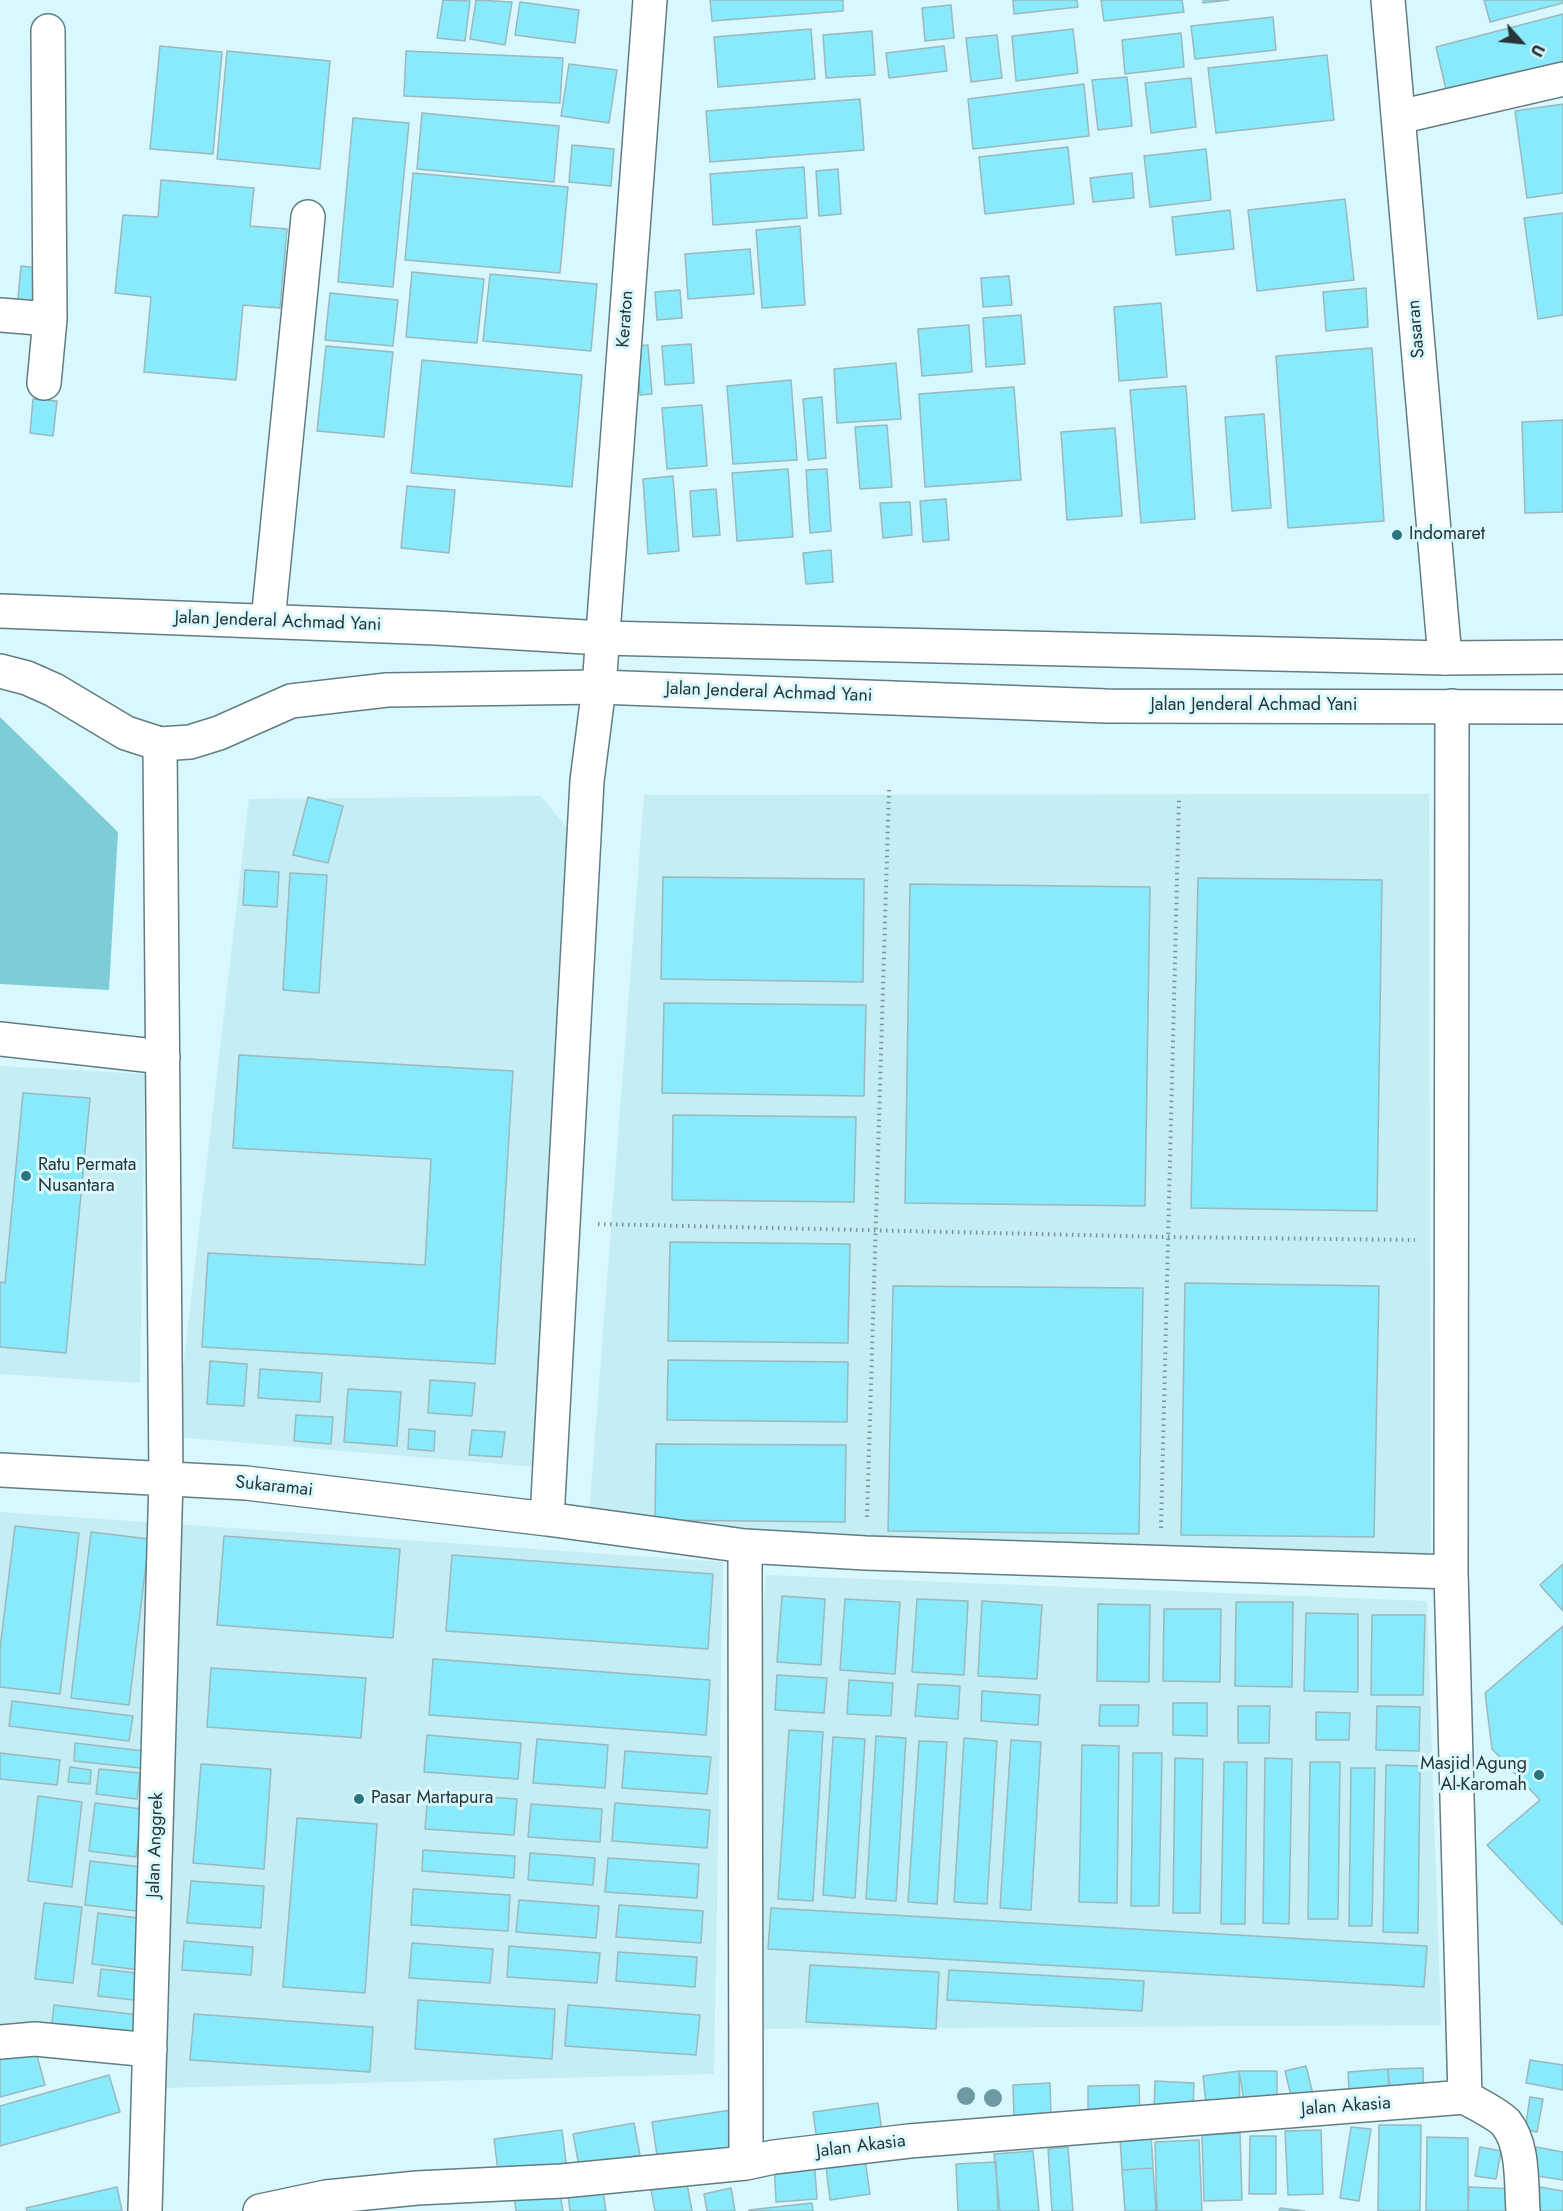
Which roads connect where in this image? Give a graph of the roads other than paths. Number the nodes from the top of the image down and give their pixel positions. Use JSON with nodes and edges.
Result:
{"nodes":[{"id":1,"x":650,"y":0,"type":"edge"},
{"id":2,"x":1388,"y":0,"type":"edge"},
{"id":3,"x":48,"y":31,"type":"dead end"},
{"id":4,"x":1563,"y":79,"type":"edge"},
{"id":5,"x":1399,"y":117,"type":"junction"},
{"id":6,"x":308,"y":217,"type":"dead end"},
{"id":7,"x":0,"y":315,"type":"edge"},
{"id":8,"x":50,"y":319,"type":"junction"},
{"id":9,"x":44,"y":383,"type":"dead end"},
{"id":10,"x":0,"y":611,"type":"edge"},
{"id":11,"x":268,"y":621,"type":"junction"},
{"id":12,"x":602,"y":638,"type":"junction"},
{"id":13,"x":1563,"y":657,"type":"edge"},
{"id":14,"x":1445,"y":658,"type":"junction"},
{"id":15,"x":0,"y":671,"type":"edge"},
{"id":16,"x":599,"y":687,"type":"junction"},
{"id":17,"x":1452,"y":706,"type":"junction"},
{"id":18,"x":1563,"y":707,"type":"edge"},
{"id":19,"x":160,"y":744,"type":"junction"},
{"id":20,"x":0,"y":1039,"type":"edge"},
{"id":21,"x":163,"y":1057,"type":"junction"},
{"id":22,"x":0,"y":1470,"type":"edge"},
{"id":23,"x":166,"y":1479,"type":"junction"},
{"id":24,"x":547,"y":1519,"type":"junction"},
{"id":25,"x":745,"y":1546,"type":"junction"},
{"id":26,"x":1451,"y":1572,"type":"junction"},
{"id":27,"x":0,"y":2042,"type":"edge"},
{"id":28,"x":150,"y":2050,"type":"junction"},
{"id":29,"x":1465,"y":2097,"type":"junction"},
{"id":30,"x":746,"y":2163,"type":"junction"},
{"id":31,"x":419,"y":2199,"type":"edge"},
{"id":32,"x":145,"y":2211,"type":"edge"},
{"id":33,"x":260,"y":2211,"type":"edge"},
{"id":34,"x":1523,"y":2211,"type":"edge"}],
"edges":[{"from":1,"to":12,"type":"main road","name":"Keraton"},
{"from":2,"to":5,"type":"main road","name":"Sasaran"},
{"from":3,"to":8,"type":"main road"},
{"from":4,"to":5,"type":"main road"},
{"from":5,"to":14,"type":"main road","name":"Sasaran"},
{"from":6,"to":11,"type":"main road"},
{"from":7,"to":8,"type":"main road"},
{"from":8,"to":9,"type":"main road"},
{"from":10,"to":11,"type":"main road","name":"Jalan Jenderal Achmad Yani"},
{"from":11,"to":12,"type":"main road","name":"Jalan Jenderal Achmad Yani"},
{"from":12,"to":14,"type":"main road","name":"Jalan Jenderal Achmad Yani"},
{"from":12,"to":16,"type":"main road","name":"Keraton"},
{"from":13,"to":14,"type":"main road","name":"Jalan Jenderal Achmad Yani"},
{"from":15,"to":19,"type":"main road","name":"Jalan Jenderal Achmad Yani"},
{"from":16,"to":17,"type":"main road","name":"Jalan Jenderal Achmad Yani"},
{"from":16,"to":19,"type":"main road","name":"Jalan Jenderal Achmad Yani"},
{"from":16,"to":24,"type":"main road","name":"Keraton"},
{"from":17,"to":18,"type":"main road","name":"Jalan Jenderal Achmad Yani"},
{"from":17,"to":26,"type":"main road"},
{"from":19,"to":21,"type":"main road","name":"Jalan Anggrek"},
{"from":20,"to":21,"type":"main road"},
{"from":21,"to":23,"type":"main road","name":"Jalan Anggrek"},
{"from":22,"to":23,"type":"main road","name":"Sukaramai"},
{"from":23,"to":24,"type":"main road","name":"Sukaramai"},
{"from":23,"to":28,"type":"main road","name":"Jalan Anggrek"},
{"from":24,"to":25,"type":"main road","name":"Sukaramai"},
{"from":25,"to":26,"type":"main road","name":"Sukaramai"},
{"from":25,"to":30,"type":"main road"},
{"from":26,"to":29,"type":"main road"},
{"from":27,"to":28,"type":"main road"},
{"from":28,"to":32,"type":"main road","name":"Jalan Anggrek"},
{"from":29,"to":30,"type":"main road","name":"Jalan Akasia"},
{"from":29,"to":34,"type":"main road"},
{"from":30,"to":31,"type":"main road","name":"Jalan Akasia"},
{"from":31,"to":33,"type":"main road","name":"Jalan Akasia"}]}
